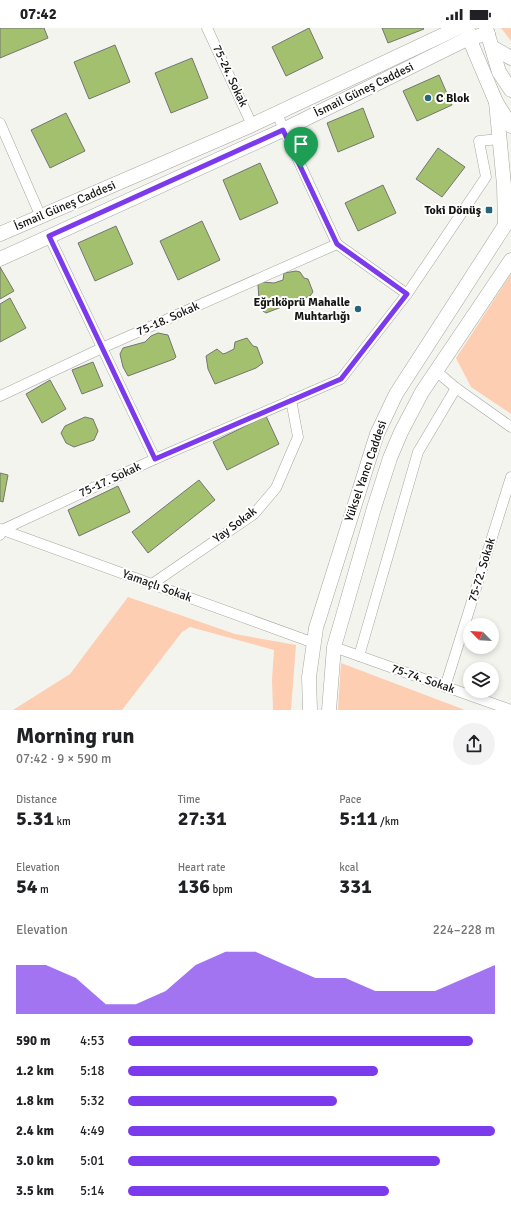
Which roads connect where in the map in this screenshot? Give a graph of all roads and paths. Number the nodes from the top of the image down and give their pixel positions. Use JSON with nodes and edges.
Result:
{"nodes":[{"id":1,"x":207,"y":28,"type":"edge"},
{"id":2,"x":458,"y":28,"type":"edge"},
{"id":3,"x":468,"y":33,"type":"edge"},
{"id":4,"x":488,"y":36,"type":"edge"},
{"id":5,"x":511,"y":58,"type":"edge"},
{"id":6,"x":511,"y":90,"type":"edge"},
{"id":7,"x":496,"y":102,"type":"junction"},
{"id":8,"x":276,"y":112,"type":"junction"},
{"id":9,"x":0,"y":123,"type":"edge"},
{"id":10,"x":252,"y":125,"type":"junction"},
{"id":11,"x":511,"y":126,"type":"edge"},
{"id":12,"x":283,"y":130,"type":"junction"},
{"id":13,"x":499,"y":139,"type":"junction"},
{"id":14,"x":41,"y":217,"type":"junction"},
{"id":15,"x":508,"y":220,"type":"edge"},
{"id":16,"x":0,"y":234,"type":"edge"},
{"id":17,"x":49,"y":236,"type":"junction"},
{"id":18,"x":337,"y":244,"type":"junction"},
{"id":19,"x":0,"y":258,"type":"edge"},
{"id":20,"x":511,"y":260,"type":"edge"},
{"id":21,"x":407,"y":294,"type":"junction"},
{"id":22,"x":102,"y":348,"type":"junction"},
{"id":23,"x":436,"y":371,"type":"junction"},
{"id":24,"x":456,"y":388,"type":"junction"},
{"id":25,"x":0,"y":396,"type":"edge"},
{"id":26,"x":291,"y":400,"type":"junction"},
{"id":27,"x":511,"y":427,"type":"edge"},
{"id":28,"x":155,"y":459,"type":"junction"},
{"id":29,"x":511,"y":477,"type":"edge"},
{"id":30,"x":1,"y":531,"type":"edge"},
{"id":31,"x":152,"y":584,"type":"junction"},
{"id":32,"x":314,"y":643,"type":"junction"},
{"id":33,"x":334,"y":647,"type":"junction"},
{"id":34,"x":360,"y":656,"type":"junction"},
{"id":35,"x":446,"y":687,"type":"junction"},
{"id":36,"x":310,"y":710,"type":"edge"},
{"id":37,"x":329,"y":710,"type":"edge"},
{"id":38,"x":511,"y":710,"type":"edge"}],
"edges":[{"from":1,"to":10,"type":"street","name":"75-24. Sokak"},
{"from":2,"to":8,"type":"street","name":"İsmail Güneş Caddesi"},
{"from":3,"to":4,"type":"street","name":"İsmail Güneş Caddesi"},
{"from":3,"to":7,"type":"street"},
{"from":3,"to":12,"type":"street","name":"İsmail Güneş Caddesi"},
{"from":4,"to":5,"type":"street"},
{"from":4,"to":6,"type":"street"},
{"from":7,"to":11,"type":"street"},
{"from":7,"to":13,"type":"street"},
{"from":8,"to":10,"type":"street","name":"İsmail Güneş Caddesi"},
{"from":8,"to":12,"type":"street"},
{"from":9,"to":14,"type":"street"},
{"from":10,"to":14,"type":"street","name":"İsmail Güneş Caddesi"},
{"from":12,"to":17,"type":"street","name":"İsmail Güneş Caddesi"},
{"from":12,"to":18,"type":"street"},
{"from":13,"to":15,"type":"street"},
{"from":13,"to":21,"type":"street","name":"75-17. Sokak"},
{"from":14,"to":16,"type":"street","name":"İsmail Güneş Caddesi"},
{"from":15,"to":32,"type":"street","name":"Yüksel Yancı Caddesi"},
{"from":17,"to":19,"type":"street","name":"İsmail Güneş Caddesi"},
{"from":17,"to":22,"type":"street"},
{"from":18,"to":21,"type":"street"},
{"from":18,"to":22,"type":"street","name":"75-18. Sokak"},
{"from":20,"to":23,"type":"street","name":"Yüksel Yancı Caddesi"},
{"from":21,"to":26,"type":"street","name":"75-17. Sokak"},
{"from":22,"to":25,"type":"street","name":"75-18. Sokak"},
{"from":22,"to":28,"type":"street"},
{"from":23,"to":24,"type":"street"},
{"from":23,"to":33,"type":"street","name":"Yüksel Yancı Caddesi"},
{"from":24,"to":27,"type":"street"},
{"from":24,"to":34,"type":"street"},
{"from":26,"to":28,"type":"street","name":"75-17. Sokak"},
{"from":26,"to":31,"type":"street","name":"Yay Sokak"},
{"from":28,"to":30,"type":"street","name":"75-17. Sokak"},
{"from":29,"to":35,"type":"street","name":"75-72. Sokak"},
{"from":30,"to":31,"type":"street","name":"Yamaçlı Sokak"},
{"from":31,"to":32,"type":"street","name":"Yamaçlı Sokak"},
{"from":32,"to":36,"type":"street","name":"Yüksel Yancı Caddesi"},
{"from":33,"to":34,"type":"street","name":"75-74. Sokak"},
{"from":33,"to":37,"type":"street","name":"Yüksel Yancı Caddesi"},
{"from":34,"to":35,"type":"street","name":"75-74. Sokak"},
{"from":35,"to":38,"type":"street","name":"75-74. Sokak"}]}
